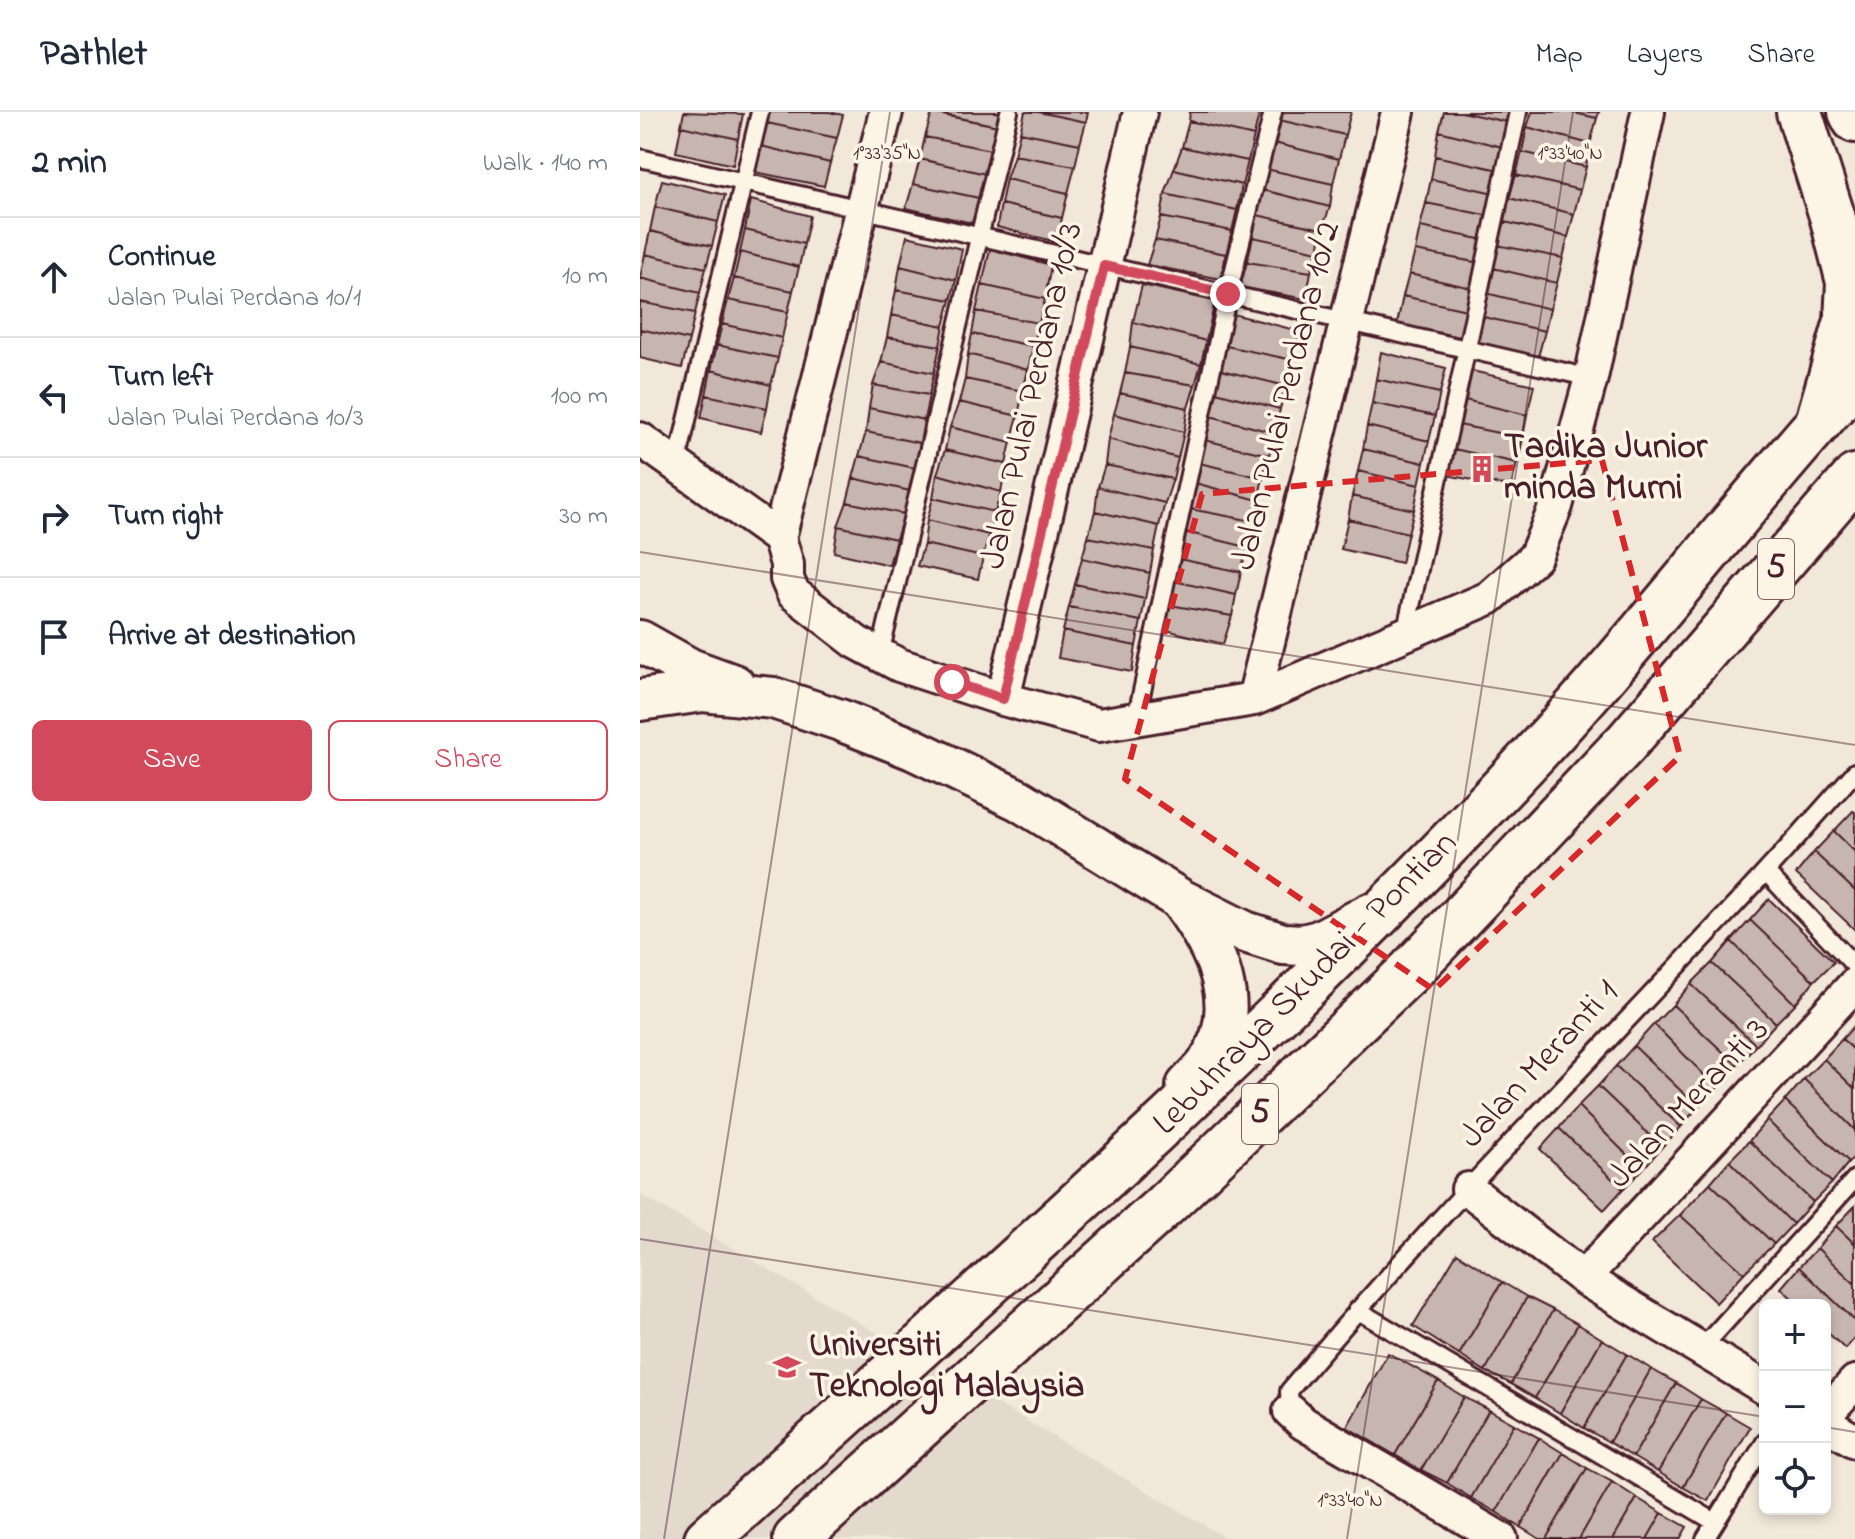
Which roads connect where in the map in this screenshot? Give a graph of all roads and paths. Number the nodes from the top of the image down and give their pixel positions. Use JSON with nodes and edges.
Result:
{"nodes":[{"id":1,"x":760,"y":112,"type":"edge"},
{"id":2,"x":886,"y":112,"type":"edge"},
{"id":3,"x":1009,"y":112,"type":"edge"},
{"id":4,"x":1140,"y":112,"type":"edge"},
{"id":5,"x":1273,"y":112,"type":"edge"},
{"id":6,"x":1398,"y":112,"type":"edge"},
{"id":7,"x":1518,"y":112,"type":"edge"},
{"id":8,"x":1648,"y":112,"type":"edge"},
{"id":9,"x":1799,"y":112,"type":"edge"},
{"id":10,"x":1851,"y":112,"type":"edge"},
{"id":11,"x":1855,"y":120,"type":"edge"},
{"id":12,"x":640,"y":158,"type":"edge"},
{"id":13,"x":742,"y":182,"type":"junction"},
{"id":14,"x":862,"y":211,"type":"junction"},
{"id":15,"x":978,"y":236,"type":"junction"},
{"id":16,"x":1104,"y":266,"type":"junction"},
{"id":17,"x":1228,"y":294,"type":"junction"},
{"id":18,"x":1346,"y":321,"type":"junction"},
{"id":19,"x":1468,"y":350,"type":"junction"},
{"id":20,"x":1591,"y":378,"type":"junction"},
{"id":21,"x":1855,"y":381,"type":"edge"},
{"id":22,"x":1836,"y":418,"type":"edge"},
{"id":23,"x":640,"y":439,"type":"edge"},
{"id":24,"x":676,"y":467,"type":"junction"},
{"id":25,"x":1855,"y":477,"type":"edge"},
{"id":26,"x":779,"y":538,"type":"junction"},
{"id":27,"x":1404,"y":636,"type":"junction"},
{"id":28,"x":640,"y":642,"type":"edge"},
{"id":29,"x":880,"y":654,"type":"junction"},
{"id":30,"x":651,"y":695,"type":"edge"},
{"id":31,"x":773,"y":698,"type":"junction"},
{"id":32,"x":1003,"y":699,"type":"junction"},
{"id":33,"x":1254,"y":699,"type":"junction"},
{"id":34,"x":1136,"y":719,"type":"junction"},
{"id":35,"x":1855,"y":772,"type":"edge"},
{"id":36,"x":1767,"y":873,"type":"junction"},
{"id":37,"x":1181,"y":900,"type":"junction"},
{"id":38,"x":1390,"y":902,"type":"junction"},
{"id":39,"x":1855,"y":966,"type":"edge"},
{"id":40,"x":1855,"y":984,"type":"edge"},
{"id":41,"x":1855,"y":1179,"type":"edge"},
{"id":42,"x":1468,"y":1189,"type":"junction"},
{"id":43,"x":1059,"y":1223,"type":"junction"},
{"id":44,"x":1583,"y":1278,"type":"junction"},
{"id":45,"x":1357,"y":1310,"type":"junction"},
{"id":46,"x":1701,"y":1349,"type":"junction"},
{"id":47,"x":1855,"y":1382,"type":"edge"},
{"id":48,"x":1759,"y":1384,"type":"edge"},
{"id":49,"x":1831,"y":1408,"type":"edge"},
{"id":50,"x":1290,"y":1411,"type":"joint"},
{"id":51,"x":1831,"y":1427,"type":"edge"},
{"id":52,"x":1855,"y":1441,"type":"edge"},
{"id":53,"x":1764,"y":1443,"type":"edge"},
{"id":54,"x":1715,"y":1522,"type":"junction"},
{"id":55,"x":707,"y":1539,"type":"edge"},
{"id":56,"x":796,"y":1539,"type":"edge"},
{"id":57,"x":1501,"y":1539,"type":"edge"},
{"id":58,"x":1705,"y":1539,"type":"edge"}],
"edges":[{"from":1,"to":13,"type":"lane"},
{"from":2,"to":14,"type":"street"},
{"from":3,"to":15,"type":"lane"},
{"from":4,"to":16,"type":"street","name":"Jalan Pulai Perdana 10/3"},
{"from":5,"to":17,"type":"lane"},
{"from":6,"to":18,"type":"street","name":"Jalan Pulai Perdana 10/2"},
{"from":7,"to":19,"type":"lane"},
{"from":8,"to":20,"type":"street"},
{"from":9,"to":22,"type":"main road"},
{"from":10,"to":11,"type":"main road"},
{"from":12,"to":13,"type":"lane"},
{"from":13,"to":14,"type":"lane"},
{"from":13,"to":24,"type":"lane"},
{"from":14,"to":15,"type":"lane"},
{"from":14,"to":26,"type":"street"},
{"from":15,"to":16,"type":"lane"},
{"from":15,"to":29,"type":"lane"},
{"from":16,"to":17,"type":"lane"},
{"from":16,"to":32,"type":"street","name":"Jalan Pulai Perdana 10/3"},
{"from":17,"to":18,"type":"lane"},
{"from":17,"to":34,"type":"lane"},
{"from":18,"to":19,"type":"lane"},
{"from":18,"to":33,"type":"street","name":"Jalan Pulai Perdana 10/2"},
{"from":19,"to":20,"type":"lane"},
{"from":19,"to":27,"type":"lane"},
{"from":20,"to":27,"type":"street"},
{"from":21,"to":22,"type":"main road"},
{"from":22,"to":38,"type":"main road","name":"Lebuhraya Skudai - Pontian","number":"5"},
{"from":23,"to":24,"type":"street"},
{"from":24,"to":26,"type":"street"},
{"from":25,"to":56,"type":"main road","name":"Lebuhraya Skudai - Pontian","number":"5"},
{"from":26,"to":29,"type":"street"},
{"from":27,"to":33,"type":"street"},
{"from":28,"to":30,"type":"street"},
{"from":28,"to":31,"type":"street"},
{"from":29,"to":32,"type":"street"},
{"from":30,"to":31,"type":"street"},
{"from":31,"to":37,"type":"street"},
{"from":32,"to":34,"type":"street"},
{"from":33,"to":34,"type":"street"},
{"from":35,"to":36,"type":"lane","name":"Jalan Meranti 1"},
{"from":36,"to":39,"type":"lane"},
{"from":36,"to":42,"type":"lane","name":"Jalan Meranti 1"},
{"from":37,"to":38,"type":"street"},
{"from":37,"to":43,"type":"street"},
{"from":38,"to":43,"type":"main road","name":"Lebuhraya Skudai - Pontian","number":"5"},
{"from":40,"to":44,"type":"street","name":"Jalan Meranti 3"},
{"from":41,"to":46,"type":"lane"},
{"from":42,"to":44,"type":"street"},
{"from":42,"to":45,"type":"lane","name":"Jalan Meranti 1"},
{"from":43,"to":55,"type":"main road","name":"Lebuhraya Skudai - Pontian","number":"5"},
{"from":44,"to":46,"type":"street"},
{"from":45,"to":50,"type":"lane","name":"Jalan Meranti 1"},
{"from":45,"to":54,"type":"lane"},
{"from":46,"to":48,"type":"street"},
{"from":47,"to":49,"type":"street"},
{"from":50,"to":57,"type":"street"},
{"from":51,"to":52,"type":"street"},
{"from":53,"to":54,"type":"lane"},
{"from":54,"to":58,"type":"lane"}]}
